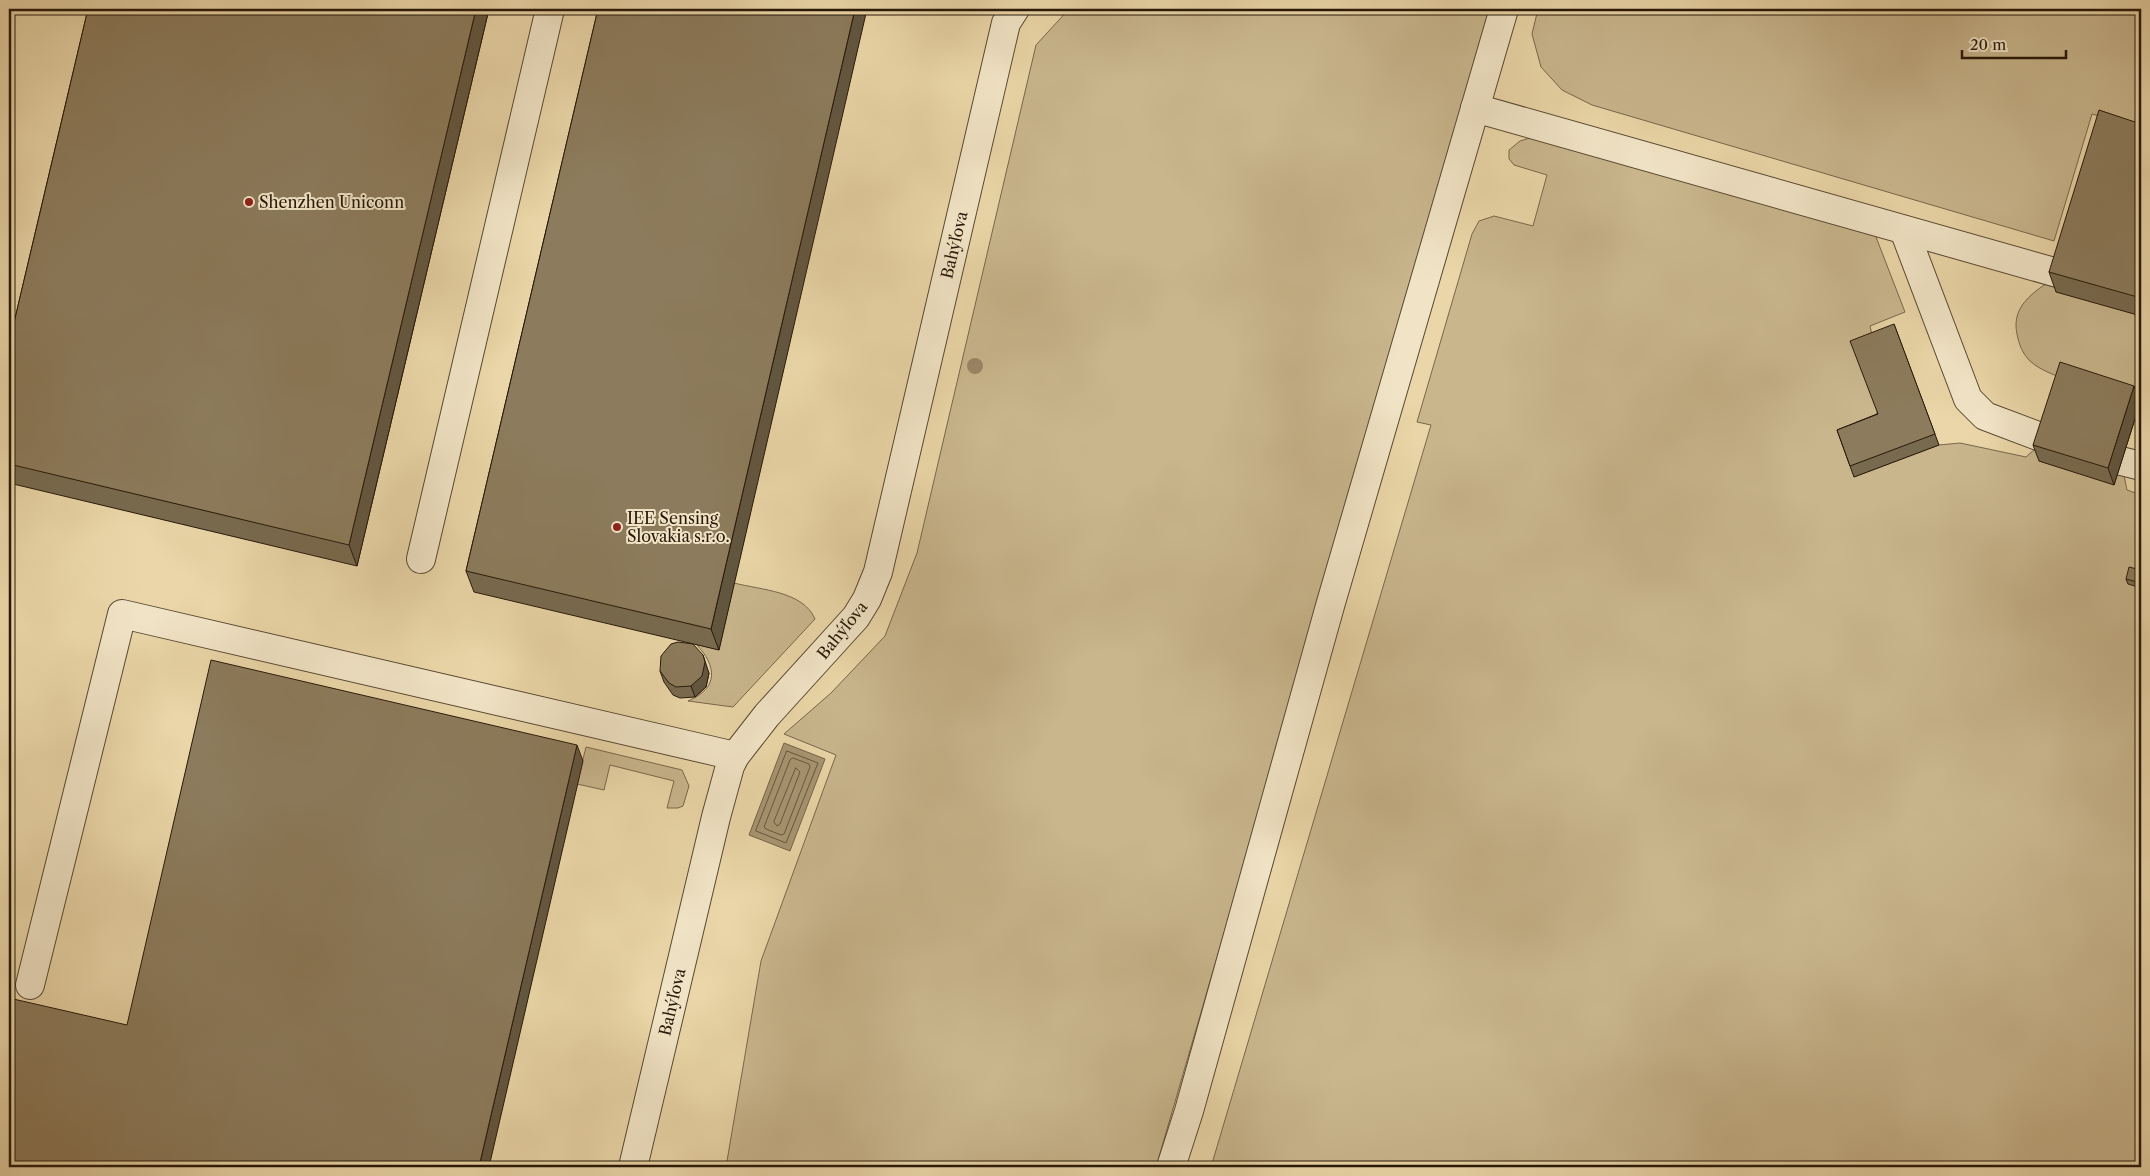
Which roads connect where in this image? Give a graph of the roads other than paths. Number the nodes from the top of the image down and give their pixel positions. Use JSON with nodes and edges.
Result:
{"nodes":[{"id":1,"x":550,"y":9,"type":"edge"},
{"id":2,"x":1504,"y":9,"type":"edge"},
{"id":3,"x":1010,"y":13,"type":"edge"},
{"id":4,"x":1475,"y":108,"type":"junction"},
{"id":5,"x":1904,"y":230,"type":"junction"},
{"id":6,"x":2061,"y":274,"type":"edge"},
{"id":7,"x":2046,"y":439,"type":"edge"},
{"id":8,"x":421,"y":559,"type":"dead end"},
{"id":9,"x":735,"y":756,"type":"junction"},
{"id":10,"x":30,"y":984,"type":"dead end"},
{"id":11,"x":633,"y":1167,"type":"edge"},
{"id":12,"x":1171,"y":1167,"type":"edge"}],
"edges":[{"from":1,"to":8,"type":"lane"},
{"from":2,"to":4,"type":"lane"},
{"from":3,"to":9,"type":"lane","name":"Bahýľova"},
{"from":4,"to":5,"type":"lane"},
{"from":4,"to":12,"type":"lane"},
{"from":5,"to":6,"type":"lane"},
{"from":5,"to":7,"type":"lane"},
{"from":9,"to":10,"type":"lane"},
{"from":9,"to":11,"type":"lane","name":"Bahýľova"}]}
